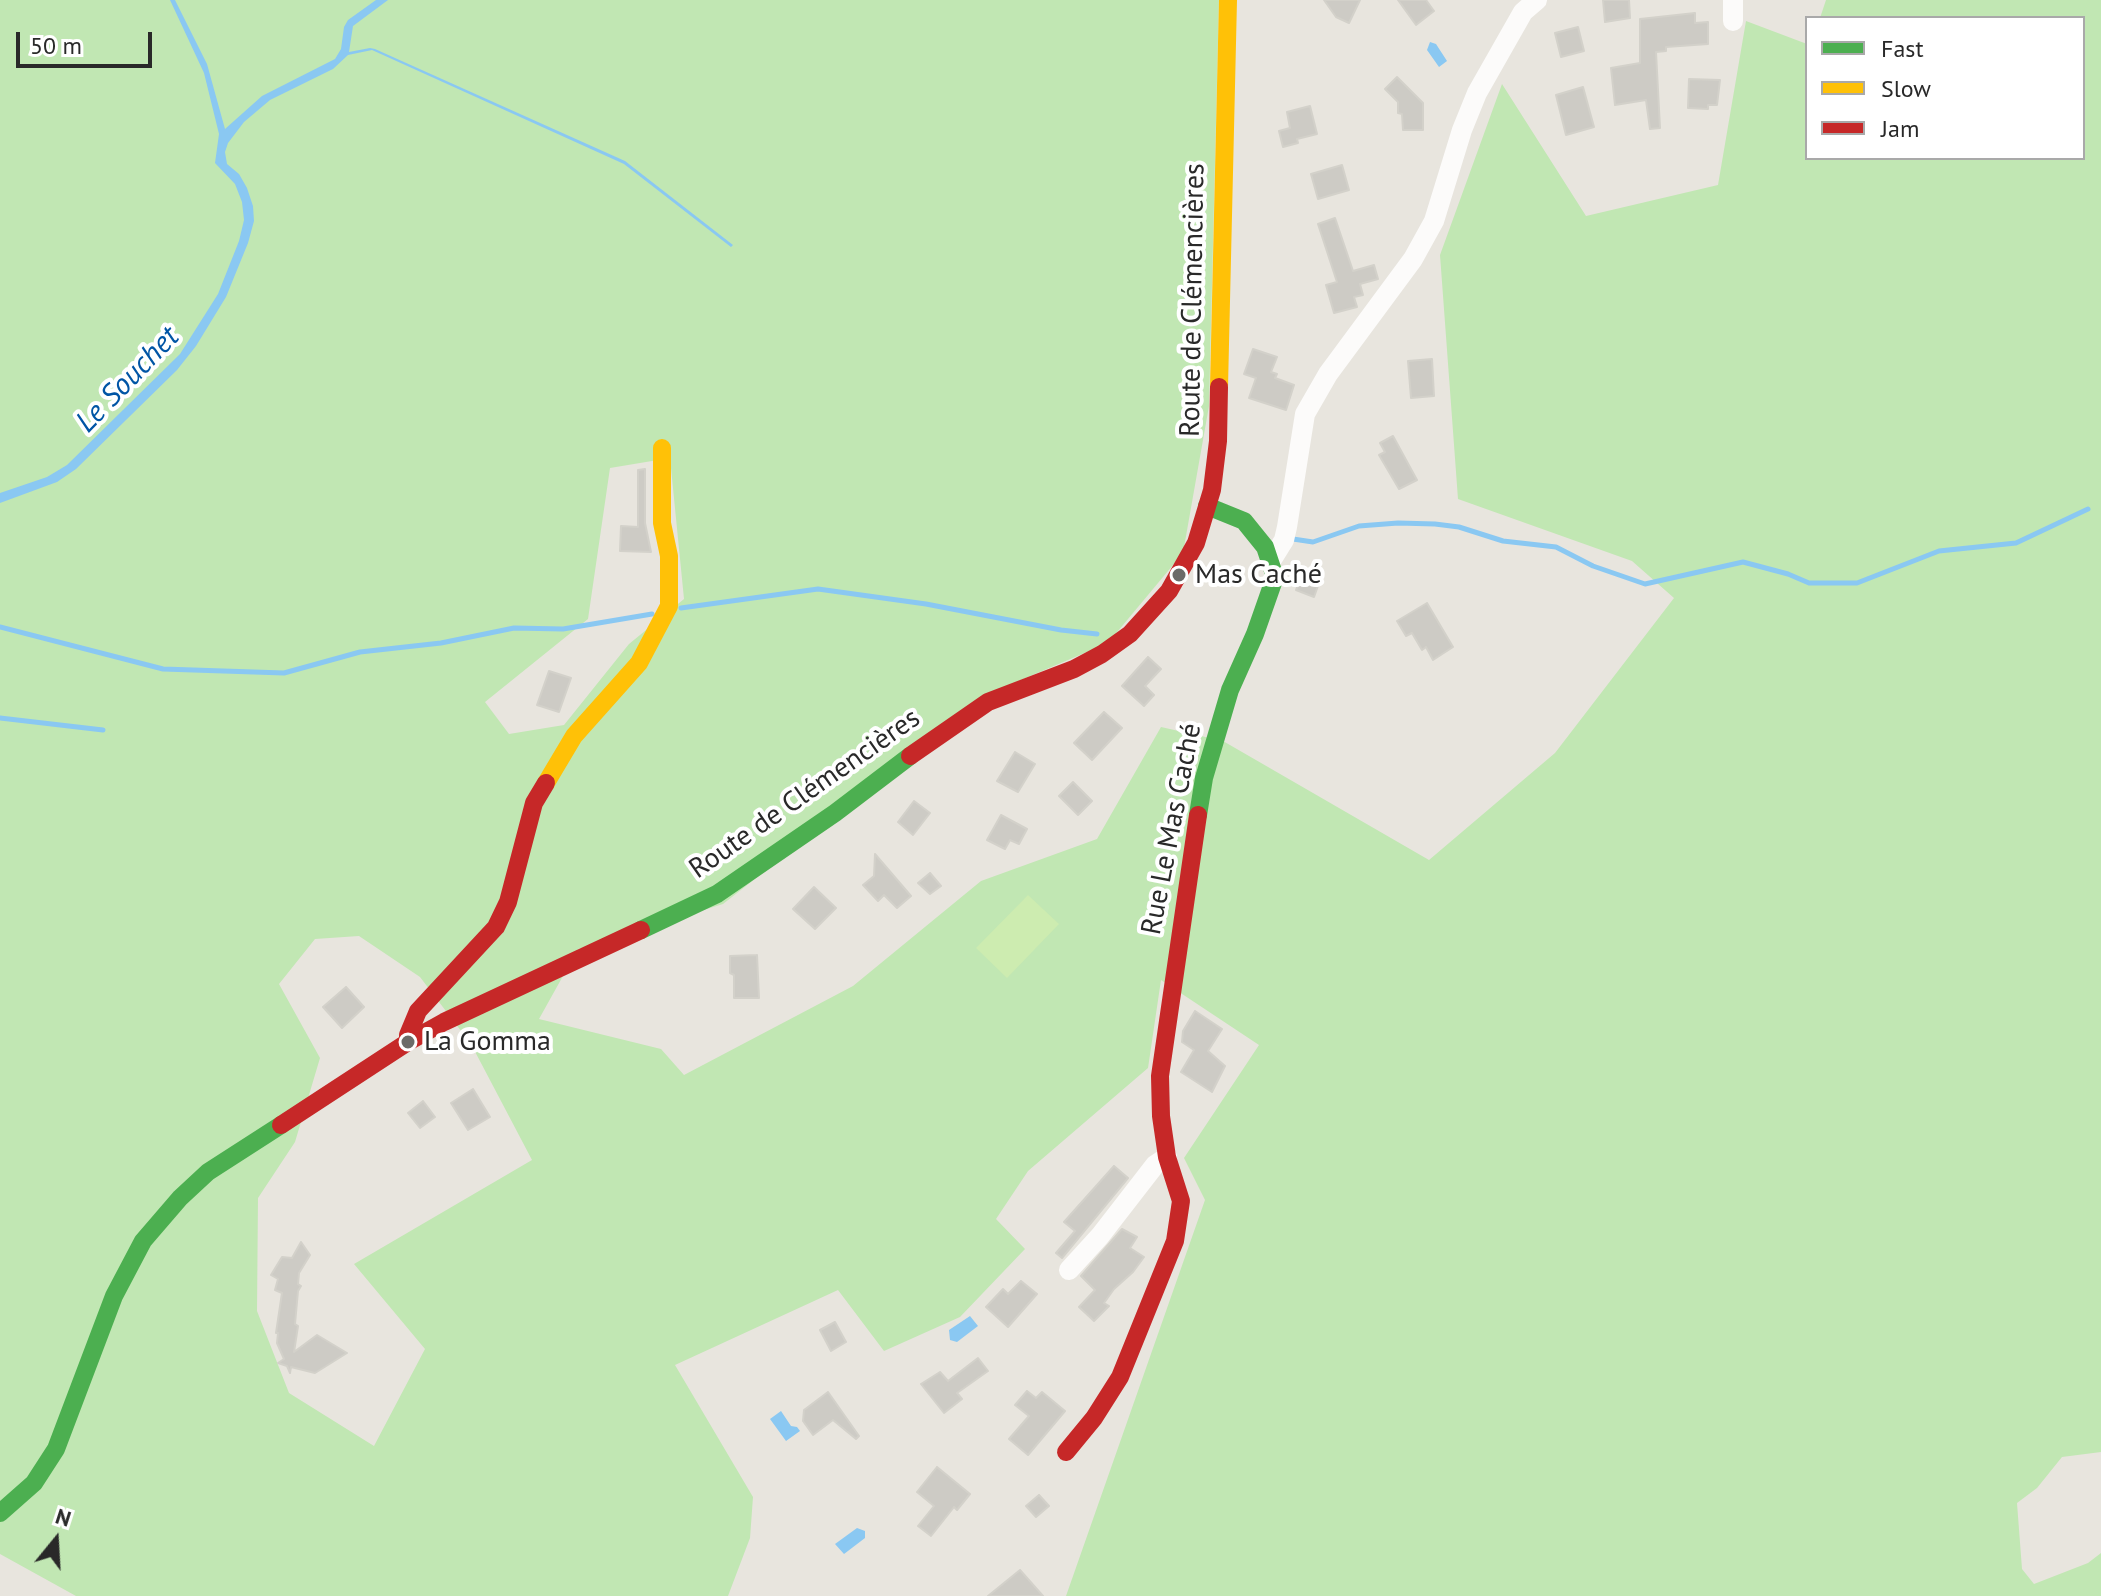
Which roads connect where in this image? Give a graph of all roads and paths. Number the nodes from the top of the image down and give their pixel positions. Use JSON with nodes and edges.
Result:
{"nodes":[{"id":1,"x":1228,"y":0,"type":"edge"},
{"id":2,"x":1537,"y":0,"type":"edge"},
{"id":3,"x":662,"y":448,"type":"dead end"},
{"id":4,"x":1207,"y":506,"type":"junction"},
{"id":5,"x":1271,"y":561,"type":"junction"},
{"id":6,"x":408,"y":1042,"type":"junction"},
{"id":7,"x":1167,"y":1157,"type":"junction"},
{"id":8,"x":1069,"y":1270,"type":"dead end"},
{"id":9,"x":1066,"y":1452,"type":"dead end"},
{"id":10,"x":0,"y":1513,"type":"edge"}],
"edges":[{"from":1,"to":4,"type":"street","name":"Route de Clémencières"},
{"from":2,"to":5,"type":"street"},
{"from":3,"to":6,"type":"street"},
{"from":4,"to":5,"type":"street"},
{"from":4,"to":6,"type":"street","name":"Route de Clémencières"},
{"from":5,"to":7,"type":"street","name":"Rue Le Mas Caché"},
{"from":6,"to":10,"type":"street","name":"Route de Clémencières"},
{"from":7,"to":8,"type":"street"},
{"from":7,"to":9,"type":"street","name":"Rue Le Mas Caché"}]}
